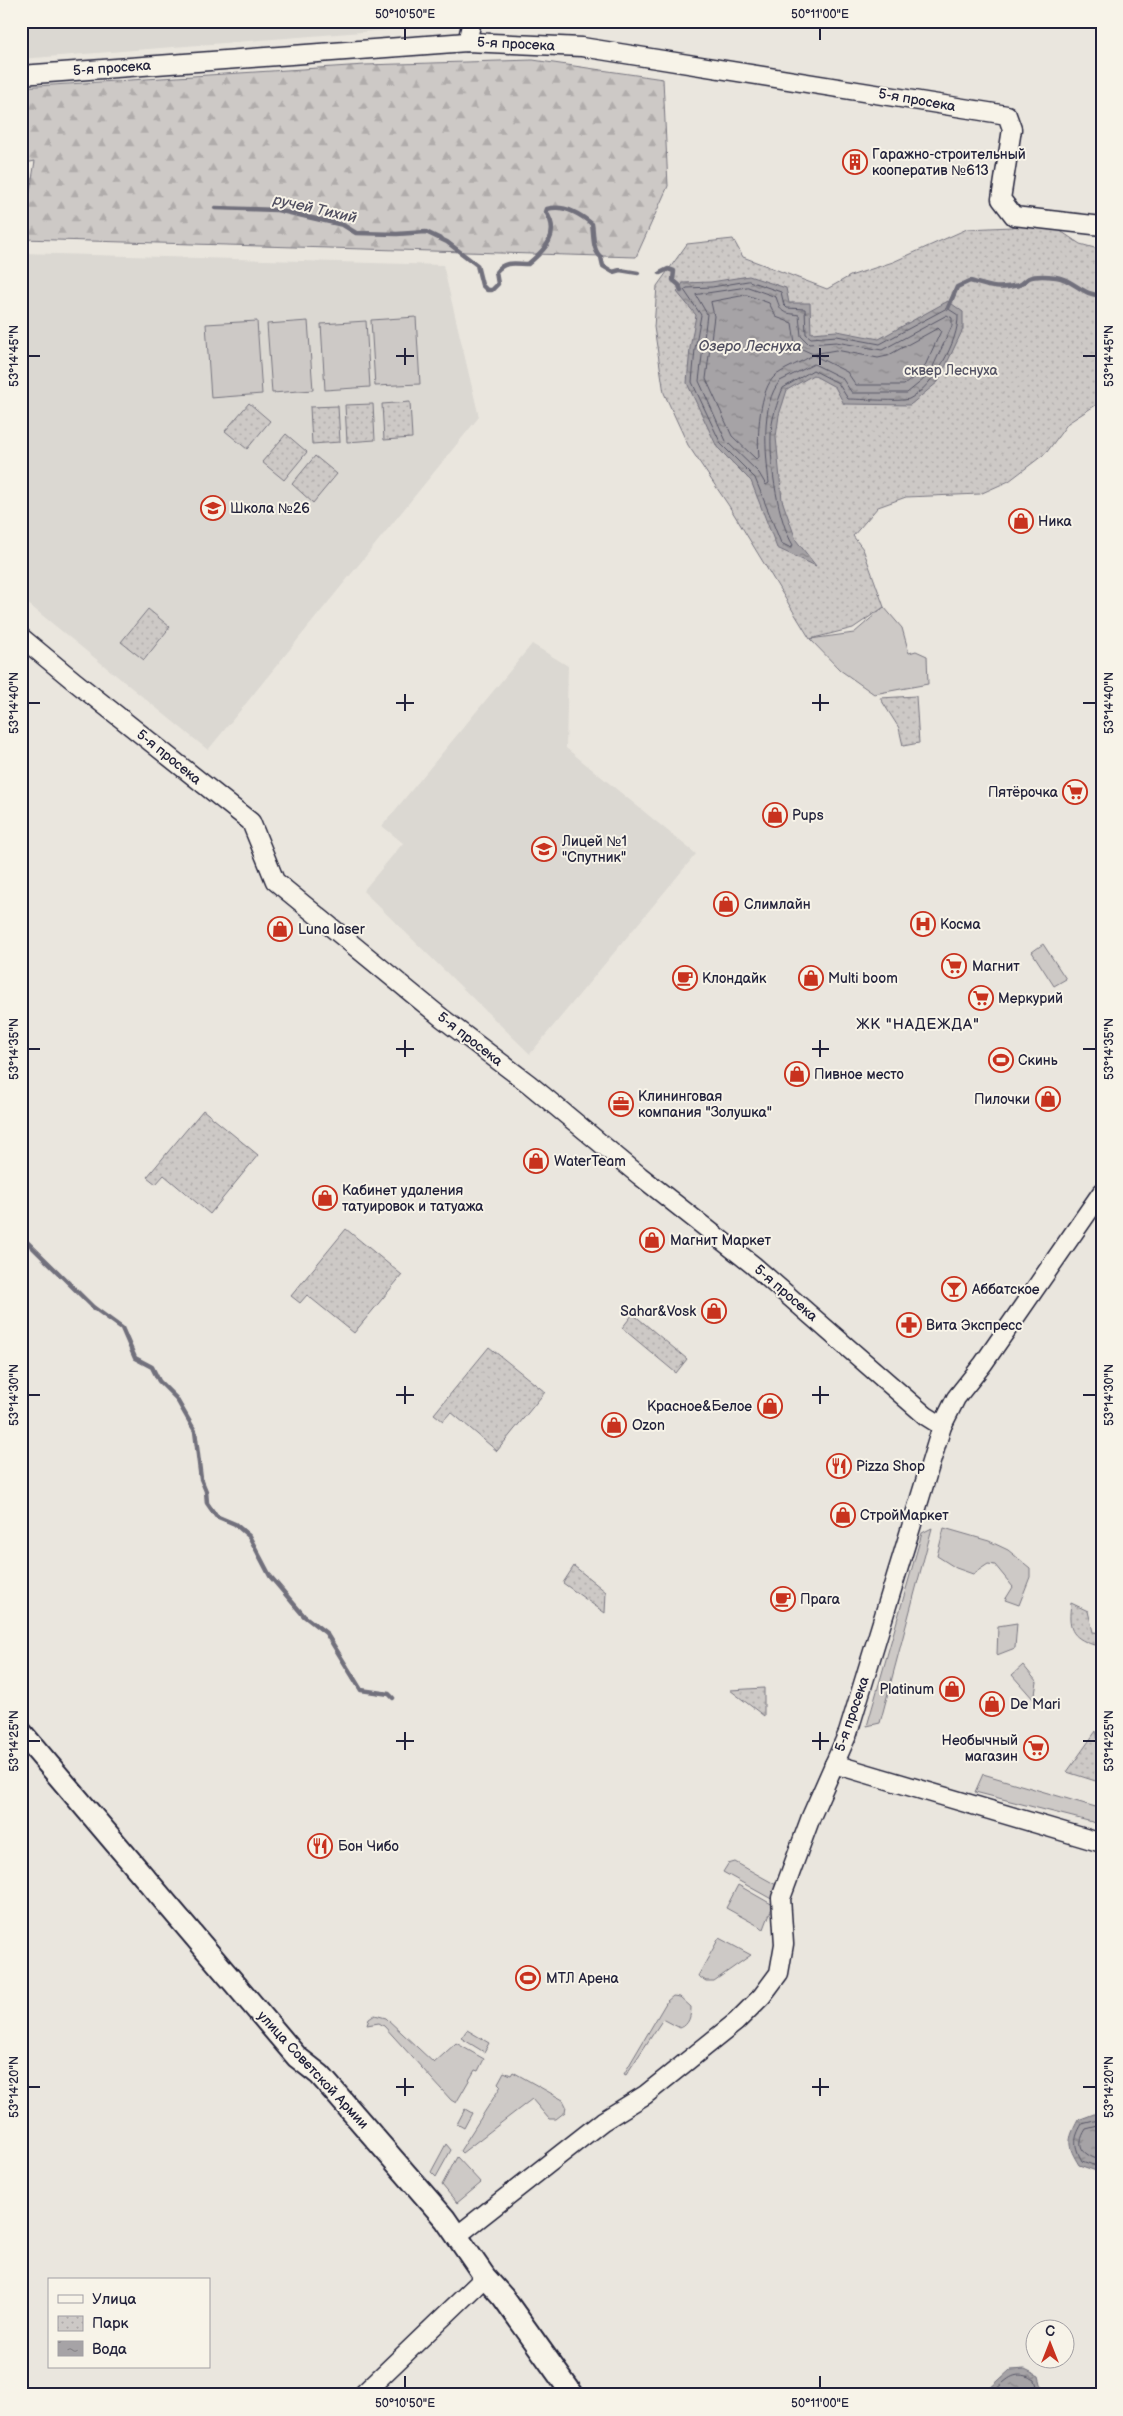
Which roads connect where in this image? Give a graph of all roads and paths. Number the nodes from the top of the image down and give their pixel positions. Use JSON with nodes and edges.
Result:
{"nodes":[{"id":1,"x":472,"y":21,"type":"edge"},
{"id":2,"x":467,"y":42,"type":"junction"},
{"id":3,"x":21,"y":75,"type":"edge"},
{"id":4,"x":1102,"y":226,"type":"edge"},
{"id":5,"x":21,"y":637,"type":"edge"},
{"id":6,"x":1102,"y":1192,"type":"edge"},
{"id":7,"x":942,"y":1426,"type":"junction"},
{"id":8,"x":21,"y":1732,"type":"edge"},
{"id":9,"x":834,"y":1764,"type":"junction"},
{"id":10,"x":1102,"y":1842,"type":"edge"},
{"id":11,"x":458,"y":2235,"type":"junction"},
{"id":12,"x":485,"y":2277,"type":"junction"},
{"id":13,"x":362,"y":2395,"type":"edge"},
{"id":14,"x":573,"y":2395,"type":"edge"}],
"edges":[{"from":1,"to":2,"type":"street"},
{"from":2,"to":3,"type":"street","name":"5-я просека"},
{"from":2,"to":4,"type":"street","name":"5-я просека"},
{"from":5,"to":7,"type":"street","name":"5-я просека"},
{"from":6,"to":7,"type":"street","name":"5-я просека"},
{"from":7,"to":9,"type":"street","name":"5-я просека"},
{"from":8,"to":11,"type":"street","name":"улица Советской Армии"},
{"from":9,"to":10,"type":"street","name":"5-я просека"},
{"from":9,"to":11,"type":"street"},
{"from":11,"to":12,"type":"street","name":"улица Советской Армии"},
{"from":12,"to":13,"type":"street"},
{"from":12,"to":14,"type":"street","name":"улица Советской Армии"}]}
